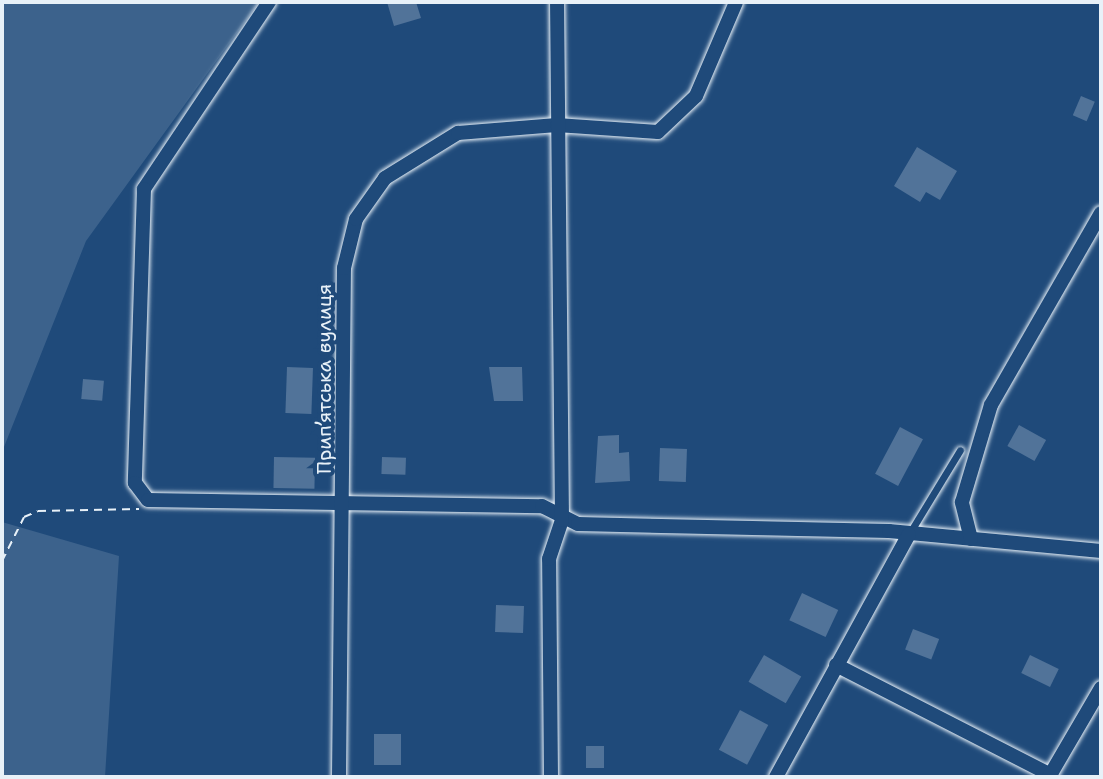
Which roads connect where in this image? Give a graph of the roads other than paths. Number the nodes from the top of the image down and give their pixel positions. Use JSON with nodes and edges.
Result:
{"nodes":[{"id":1,"x":269,"y":2,"type":"edge"},
{"id":2,"x":557,"y":2,"type":"edge"},
{"id":3,"x":736,"y":2,"type":"edge"},
{"id":4,"x":557,"y":125,"type":"junction"},
{"id":5,"x":1101,"y":213,"type":"edge"},
{"id":6,"x":960,"y":450,"type":"dead end"},
{"id":7,"x":344,"y":502,"type":"junction"},
{"id":8,"x":562,"y":520,"type":"junction"},
{"id":9,"x":909,"y":534,"type":"junction"},
{"id":10,"x":971,"y":539,"type":"junction"},
{"id":11,"x":1101,"y":551,"type":"edge"},
{"id":12,"x":836,"y":665,"type":"junction"},
{"id":13,"x":1098,"y":693,"type":"edge"},
{"id":14,"x":1050,"y":776,"type":"edge"},
{"id":15,"x":339,"y":777,"type":"edge"},
{"id":16,"x":551,"y":777,"type":"edge"},
{"id":17,"x":776,"y":777,"type":"edge"}],
"edges":[{"from":1,"to":7,"type":"street"},
{"from":2,"to":4,"type":"street"},
{"from":3,"to":4,"type":"street","name":"Прип’ятська вулиця"},
{"from":4,"to":7,"type":"street","name":"Прип’ятська вулиця"},
{"from":4,"to":8,"type":"street"},
{"from":5,"to":10,"type":"street"},
{"from":6,"to":9,"type":"lane"},
{"from":7,"to":8,"type":"street"},
{"from":7,"to":15,"type":"street","name":"Прип’ятська вулиця"},
{"from":8,"to":9,"type":"street"},
{"from":8,"to":16,"type":"street"},
{"from":9,"to":10,"type":"street"},
{"from":9,"to":12,"type":"street"},
{"from":10,"to":11,"type":"street"},
{"from":12,"to":14,"type":"street"},
{"from":12,"to":17,"type":"street"},
{"from":13,"to":14,"type":"street"}]}
